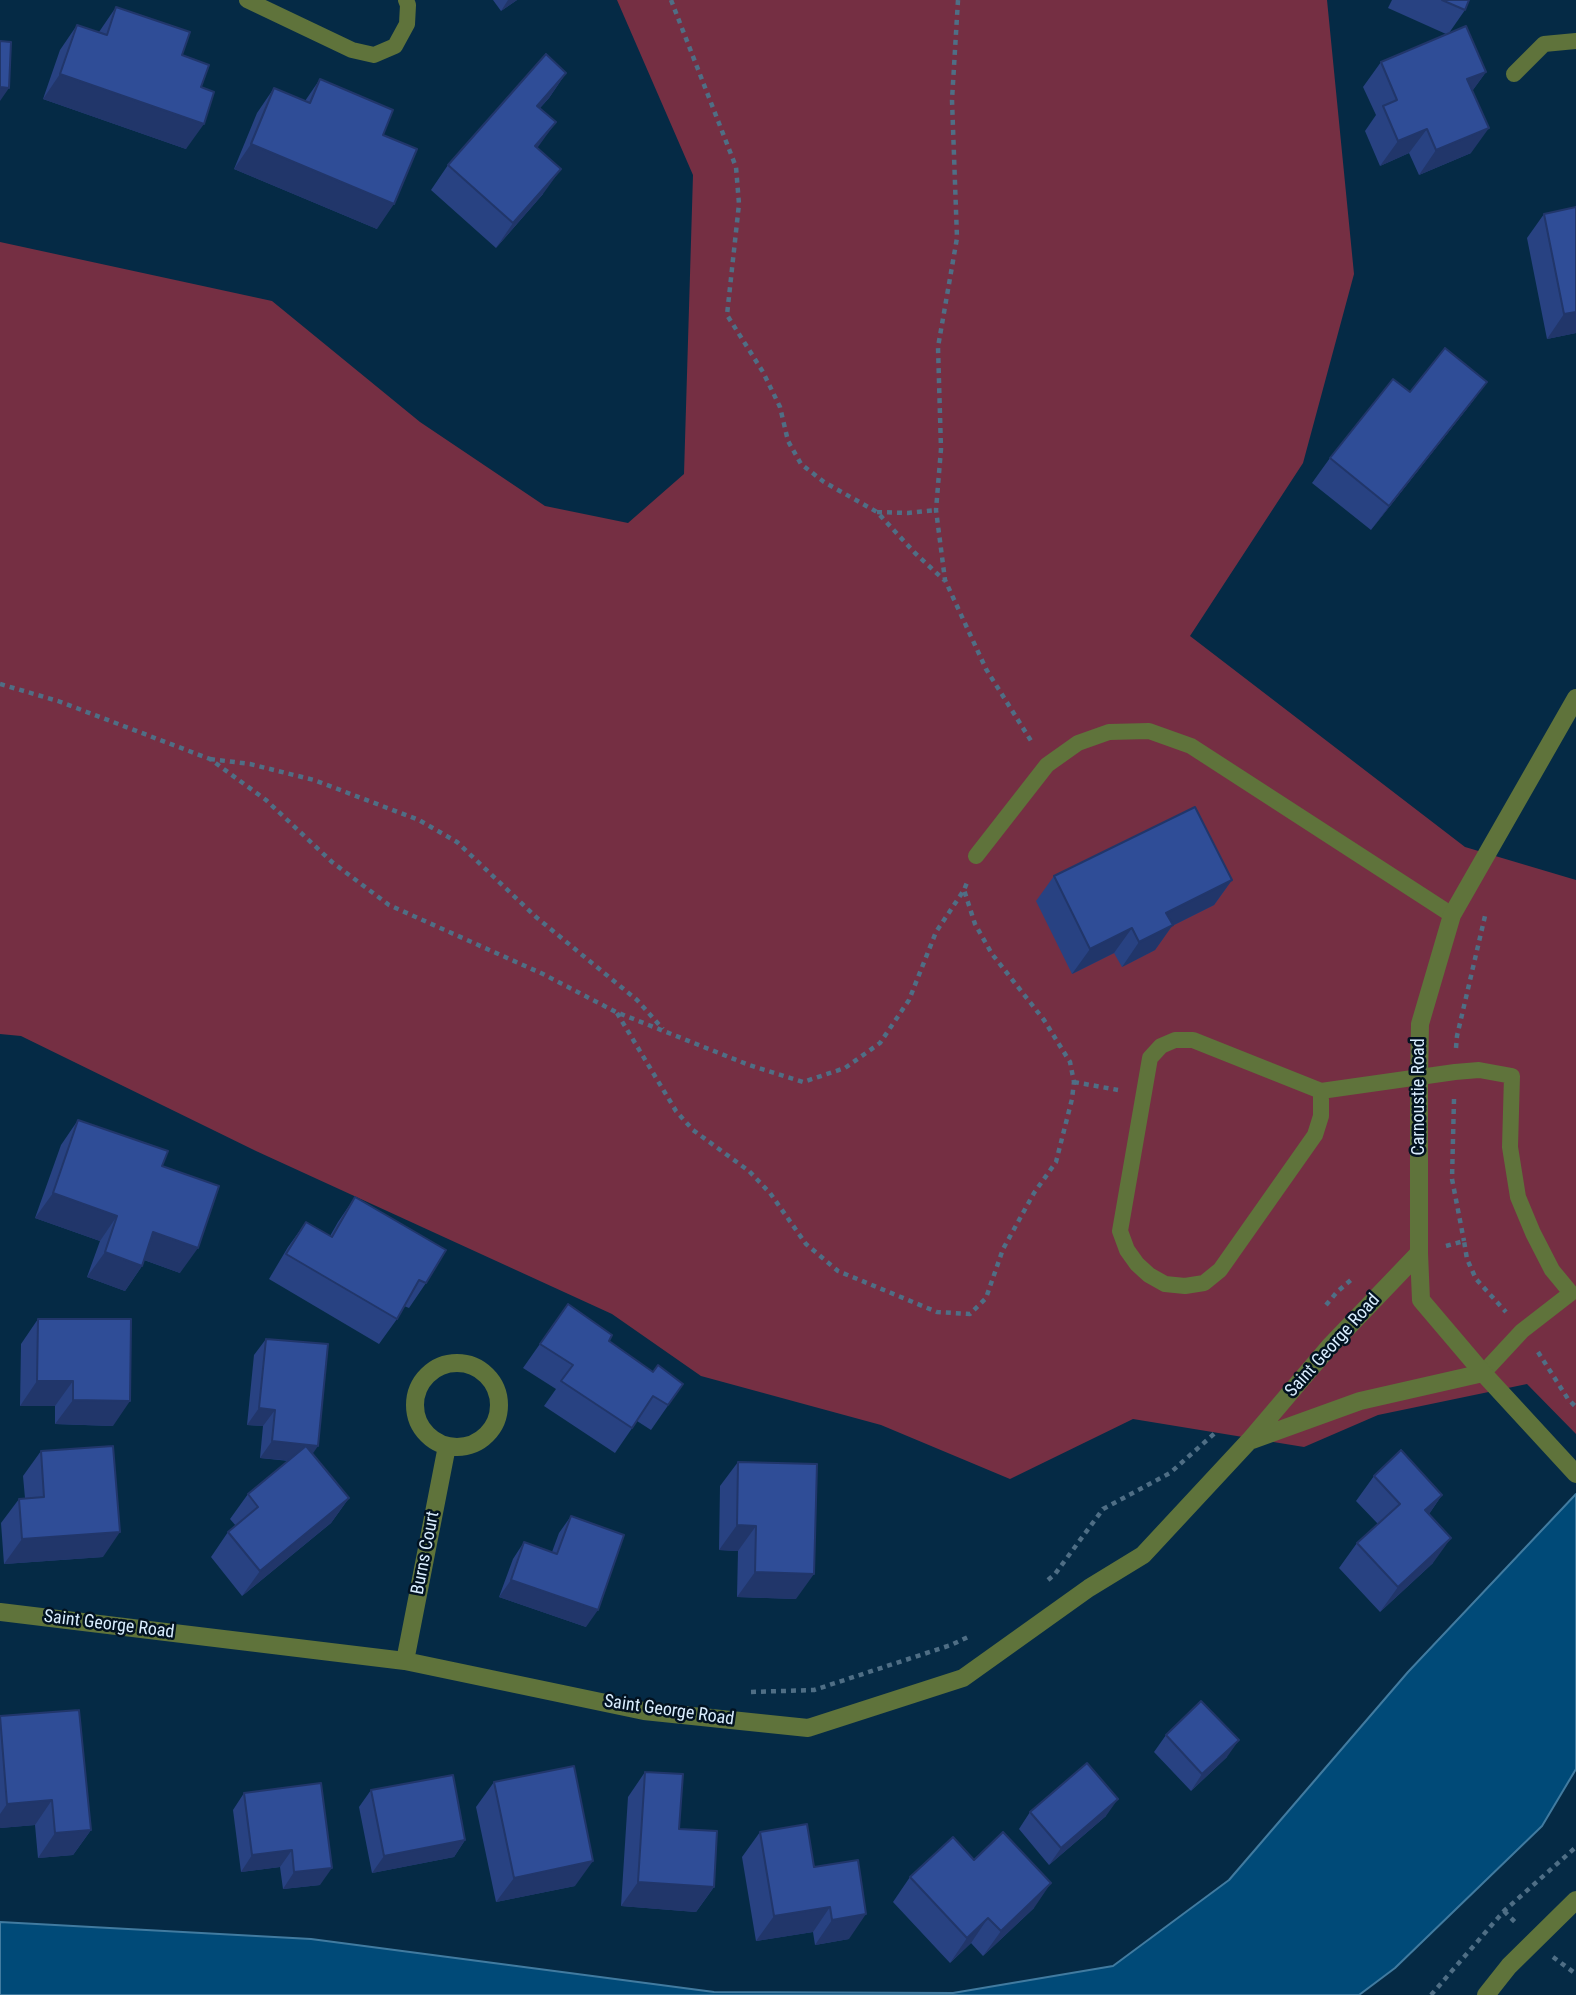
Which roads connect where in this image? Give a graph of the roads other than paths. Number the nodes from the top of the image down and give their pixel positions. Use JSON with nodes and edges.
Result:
{"nodes":[{"id":1,"x":247,"y":0,"type":"edge"},
{"id":2,"x":406,"y":0,"type":"edge"},
{"id":3,"x":1576,"y":41,"type":"edge"},
{"id":4,"x":1514,"y":74,"type":"dead end"},
{"id":5,"x":1576,"y":698,"type":"edge"},
{"id":6,"x":976,"y":856,"type":"road end"},
{"id":7,"x":1452,"y":915,"type":"junction"},
{"id":8,"x":1419,"y":1078,"type":"junction"},
{"id":9,"x":1321,"y":1091,"type":"junction"},
{"id":10,"x":1419,"y":1253,"type":"junction"},
{"id":11,"x":1483,"y":1373,"type":"junction"},
{"id":12,"x":1249,"y":1441,"type":"junction"},
{"id":13,"x":447,"y":1446,"type":"junction"},
{"id":14,"x":1571,"y":1469,"type":"edge"},
{"id":15,"x":0,"y":1612,"type":"edge"},
{"id":16,"x":405,"y":1661,"type":"junction"},
{"id":17,"x":1576,"y":1900,"type":"edge"},
{"id":18,"x":1486,"y":1995,"type":"edge"}],
"edges":[{"from":1,"to":2,"type":"lane"},
{"from":3,"to":4,"type":"lane"},
{"from":5,"to":7,"type":"street","name":"Carnoustie Road"},
{"from":6,"to":7,"type":"lane"},
{"from":7,"to":8,"type":"street","name":"Carnoustie Road"},
{"from":8,"to":9,"type":"lane"},
{"from":8,"to":10,"type":"street","name":"Carnoustie Road"},
{"from":8,"to":11,"type":"lane"},
{"from":9,"to":9,"type":"lane"},
{"from":10,"to":11,"type":"street","name":"Carnoustie Road"},
{"from":10,"to":12,"type":"street","name":"Saint George Road"},
{"from":11,"to":12,"type":"street","name":"Saint George Road"},
{"from":11,"to":14,"type":"street","name":"Carnoustie Road"},
{"from":12,"to":16,"type":"street","name":"Saint George Road"},
{"from":13,"to":13,"type":"street"},
{"from":13,"to":16,"type":"street","name":"Burns Court"},
{"from":15,"to":16,"type":"street","name":"Saint George Road"},
{"from":17,"to":18,"type":"street"}]}
